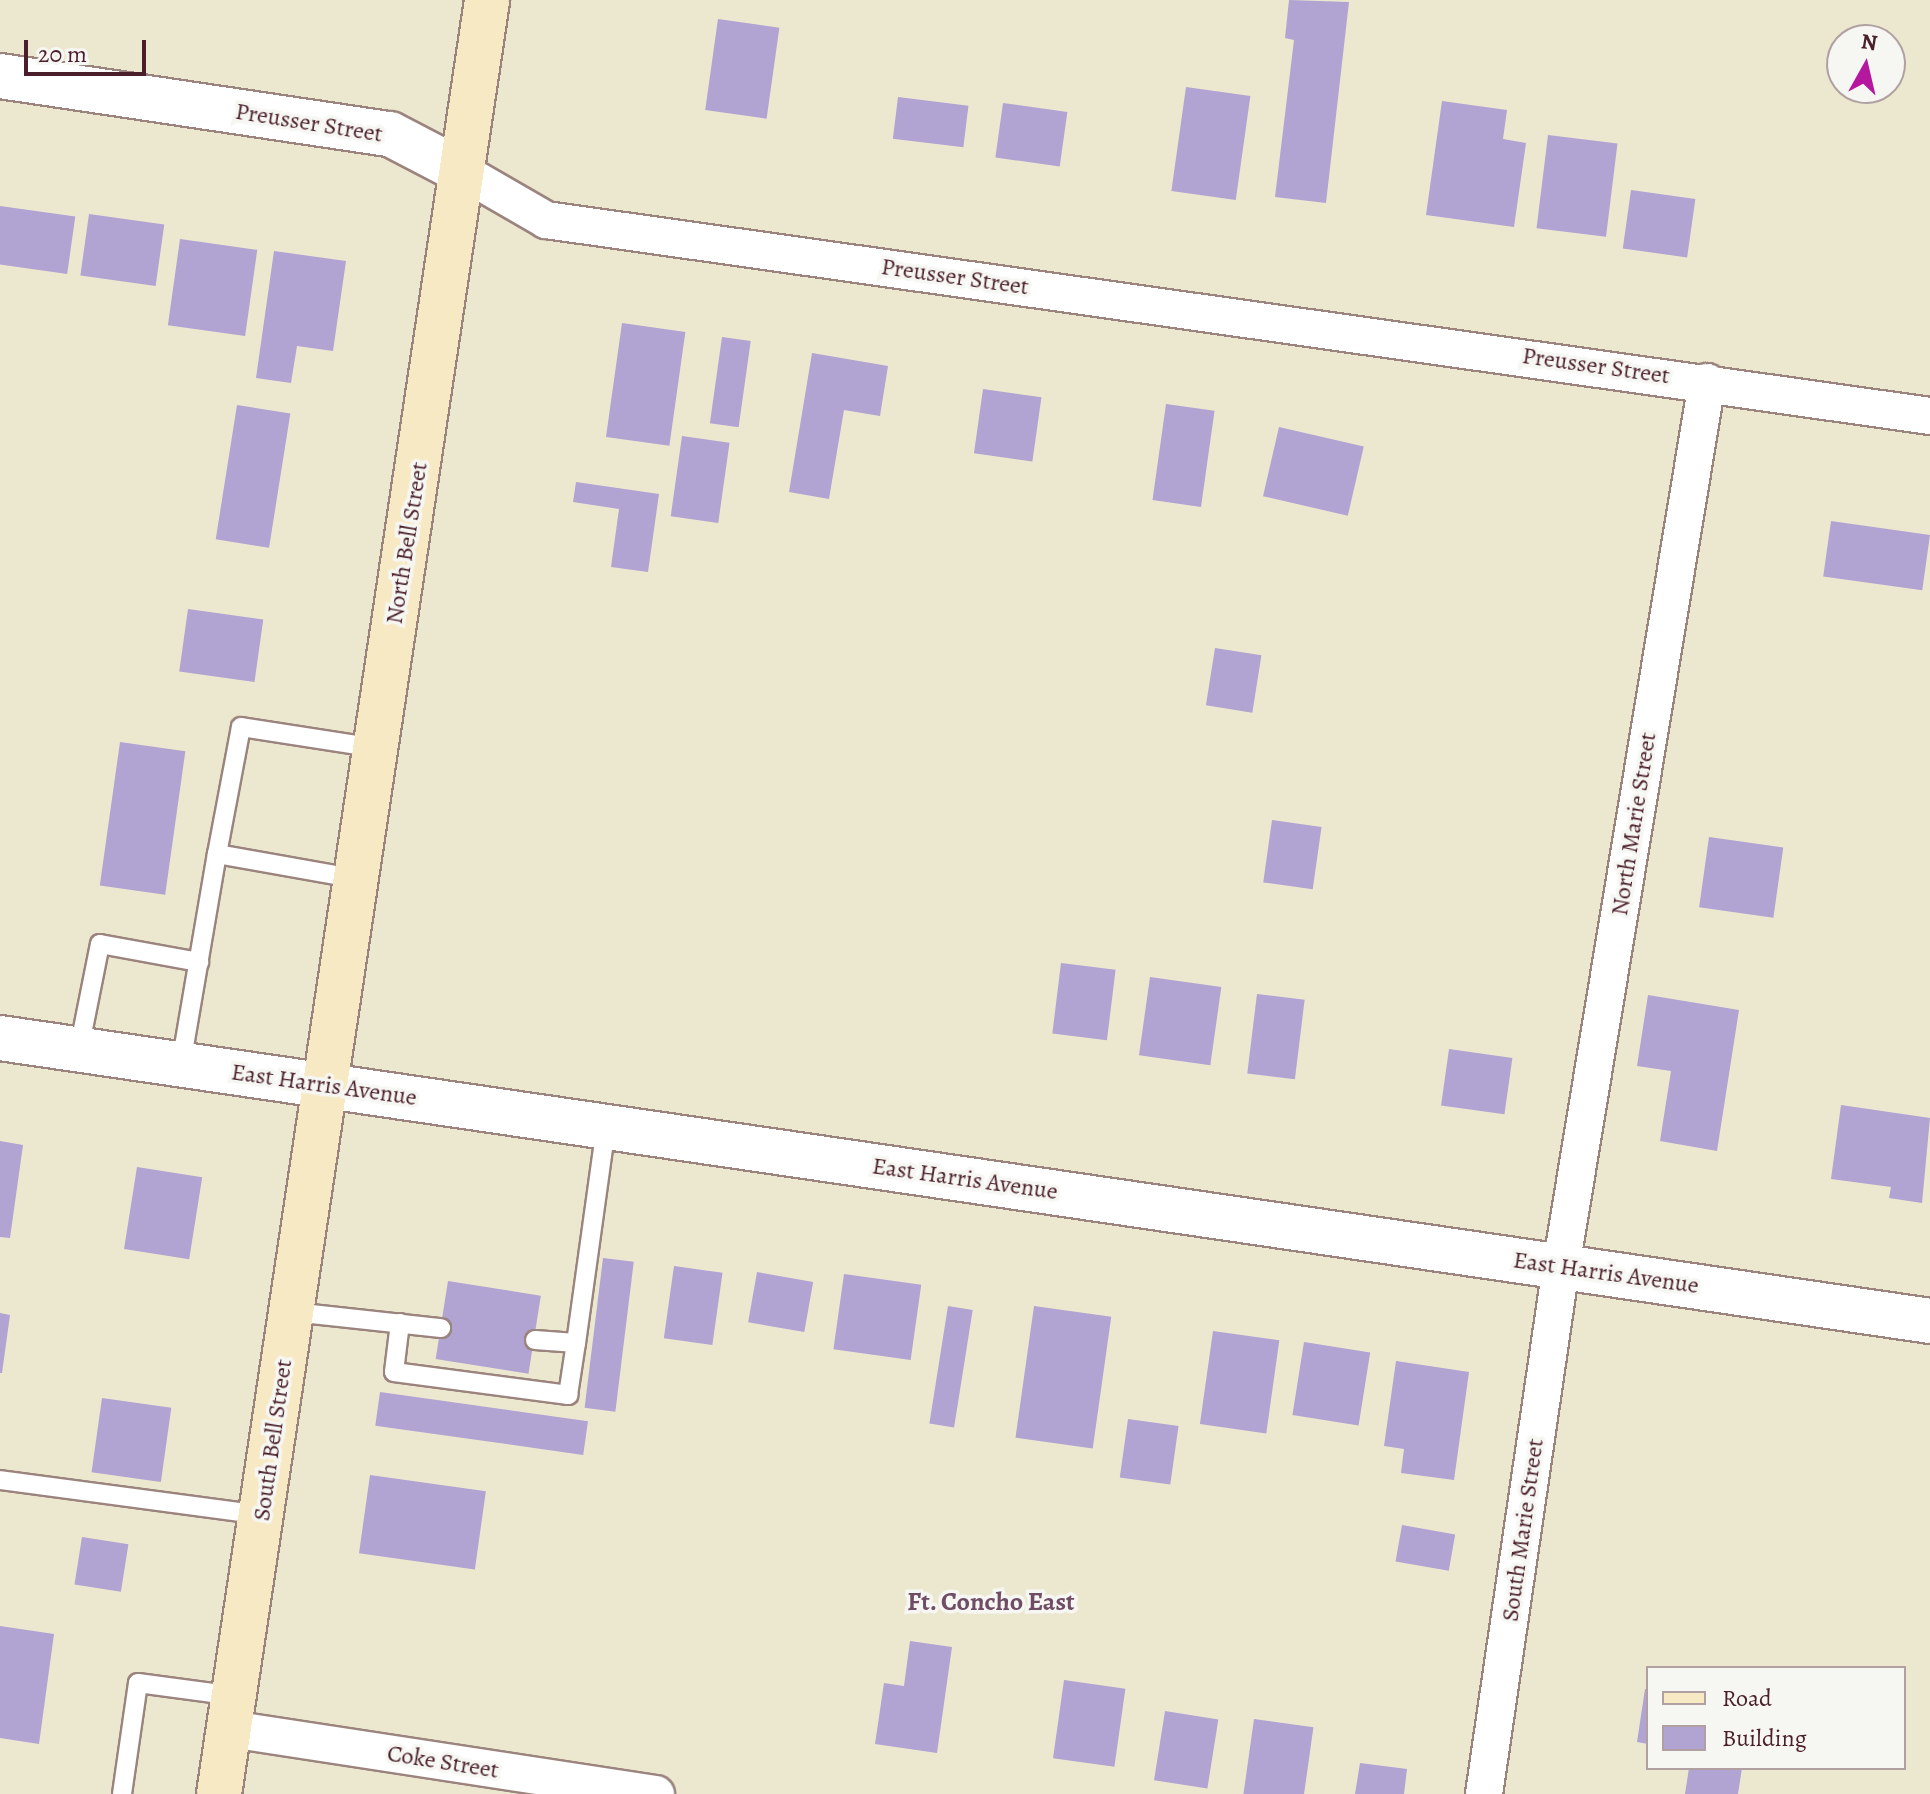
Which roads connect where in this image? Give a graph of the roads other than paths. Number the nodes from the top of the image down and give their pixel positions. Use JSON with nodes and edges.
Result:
{"nodes":[{"id":1,"x":487,"y":0,"type":"edge"},
{"id":2,"x":0,"y":76,"type":"edge"},
{"id":3,"x":463,"y":172,"type":"junction"},
{"id":4,"x":1707,"y":382,"type":"junction"},
{"id":5,"x":1930,"y":416,"type":"edge"},
{"id":6,"x":376,"y":748,"type":"junction"},
{"id":7,"x":217,"y":854,"type":"junction"},
{"id":8,"x":357,"y":879,"type":"junction"},
{"id":9,"x":199,"y":962,"type":"junction"},
{"id":10,"x":0,"y":1038,"type":"edge"},
{"id":11,"x":79,"y":1049,"type":"junction"},
{"id":12,"x":181,"y":1064,"type":"junction"},
{"id":13,"x":326,"y":1085,"type":"junction"},
{"id":14,"x":606,"y":1127,"type":"junction"},
{"id":15,"x":1561,"y":1267,"type":"junction"},
{"id":16,"x":293,"y":1312,"type":"junction"},
{"id":17,"x":1930,"y":1321,"type":"edge"},
{"id":18,"x":400,"y":1323,"type":"junction"},
{"id":19,"x":441,"y":1328,"type":"dead end"},
{"id":20,"x":535,"y":1340,"type":"dead end"},
{"id":21,"x":576,"y":1343,"type":"junction"},
{"id":22,"x":0,"y":1480,"type":"edge"},
{"id":23,"x":262,"y":1515,"type":"junction"},
{"id":24,"x":232,"y":1713,"type":"junction"},
{"id":25,"x":122,"y":1794,"type":"edge"},
{"id":26,"x":219,"y":1794,"type":"edge"},
{"id":27,"x":656,"y":1794,"type":"edge"},
{"id":28,"x":1484,"y":1794,"type":"edge"}],
"edges":[{"from":1,"to":3,"type":"main road","name":"North Bell Street"},
{"from":2,"to":3,"type":"street","name":"Preusser Street"},
{"from":3,"to":4,"type":"street","name":"Preusser Street"},
{"from":3,"to":6,"type":"main road","name":"North Bell Street"},
{"from":4,"to":5,"type":"street","name":"Preusser Street"},
{"from":4,"to":15,"type":"street","name":"North Marie Street"},
{"from":6,"to":7,"type":"lane"},
{"from":6,"to":8,"type":"main road","name":"North Bell Street"},
{"from":7,"to":8,"type":"lane"},
{"from":7,"to":9,"type":"lane"},
{"from":8,"to":13,"type":"main road","name":"North Bell Street"},
{"from":9,"to":11,"type":"lane"},
{"from":9,"to":12,"type":"lane"},
{"from":10,"to":11,"type":"street","name":"East Harris Avenue"},
{"from":11,"to":12,"type":"street","name":"East Harris Avenue"},
{"from":12,"to":13,"type":"street","name":"East Harris Avenue"},
{"from":13,"to":14,"type":"street","name":"East Harris Avenue"},
{"from":13,"to":16,"type":"main road","name":"South Bell Street"},
{"from":14,"to":15,"type":"street","name":"East Harris Avenue"},
{"from":14,"to":21,"type":"lane"},
{"from":15,"to":17,"type":"street","name":"East Harris Avenue"},
{"from":15,"to":28,"type":"street","name":"South Marie Street"},
{"from":16,"to":18,"type":"lane"},
{"from":16,"to":23,"type":"main road","name":"South Bell Street"},
{"from":18,"to":19,"type":"lane"},
{"from":18,"to":21,"type":"lane"},
{"from":20,"to":21,"type":"lane"},
{"from":22,"to":23,"type":"lane"},
{"from":23,"to":24,"type":"main road","name":"South Bell Street"},
{"from":24,"to":25,"type":"lane"},
{"from":24,"to":26,"type":"main road","name":"South Bell Street"},
{"from":24,"to":27,"type":"street","name":"Coke Street"}]}
